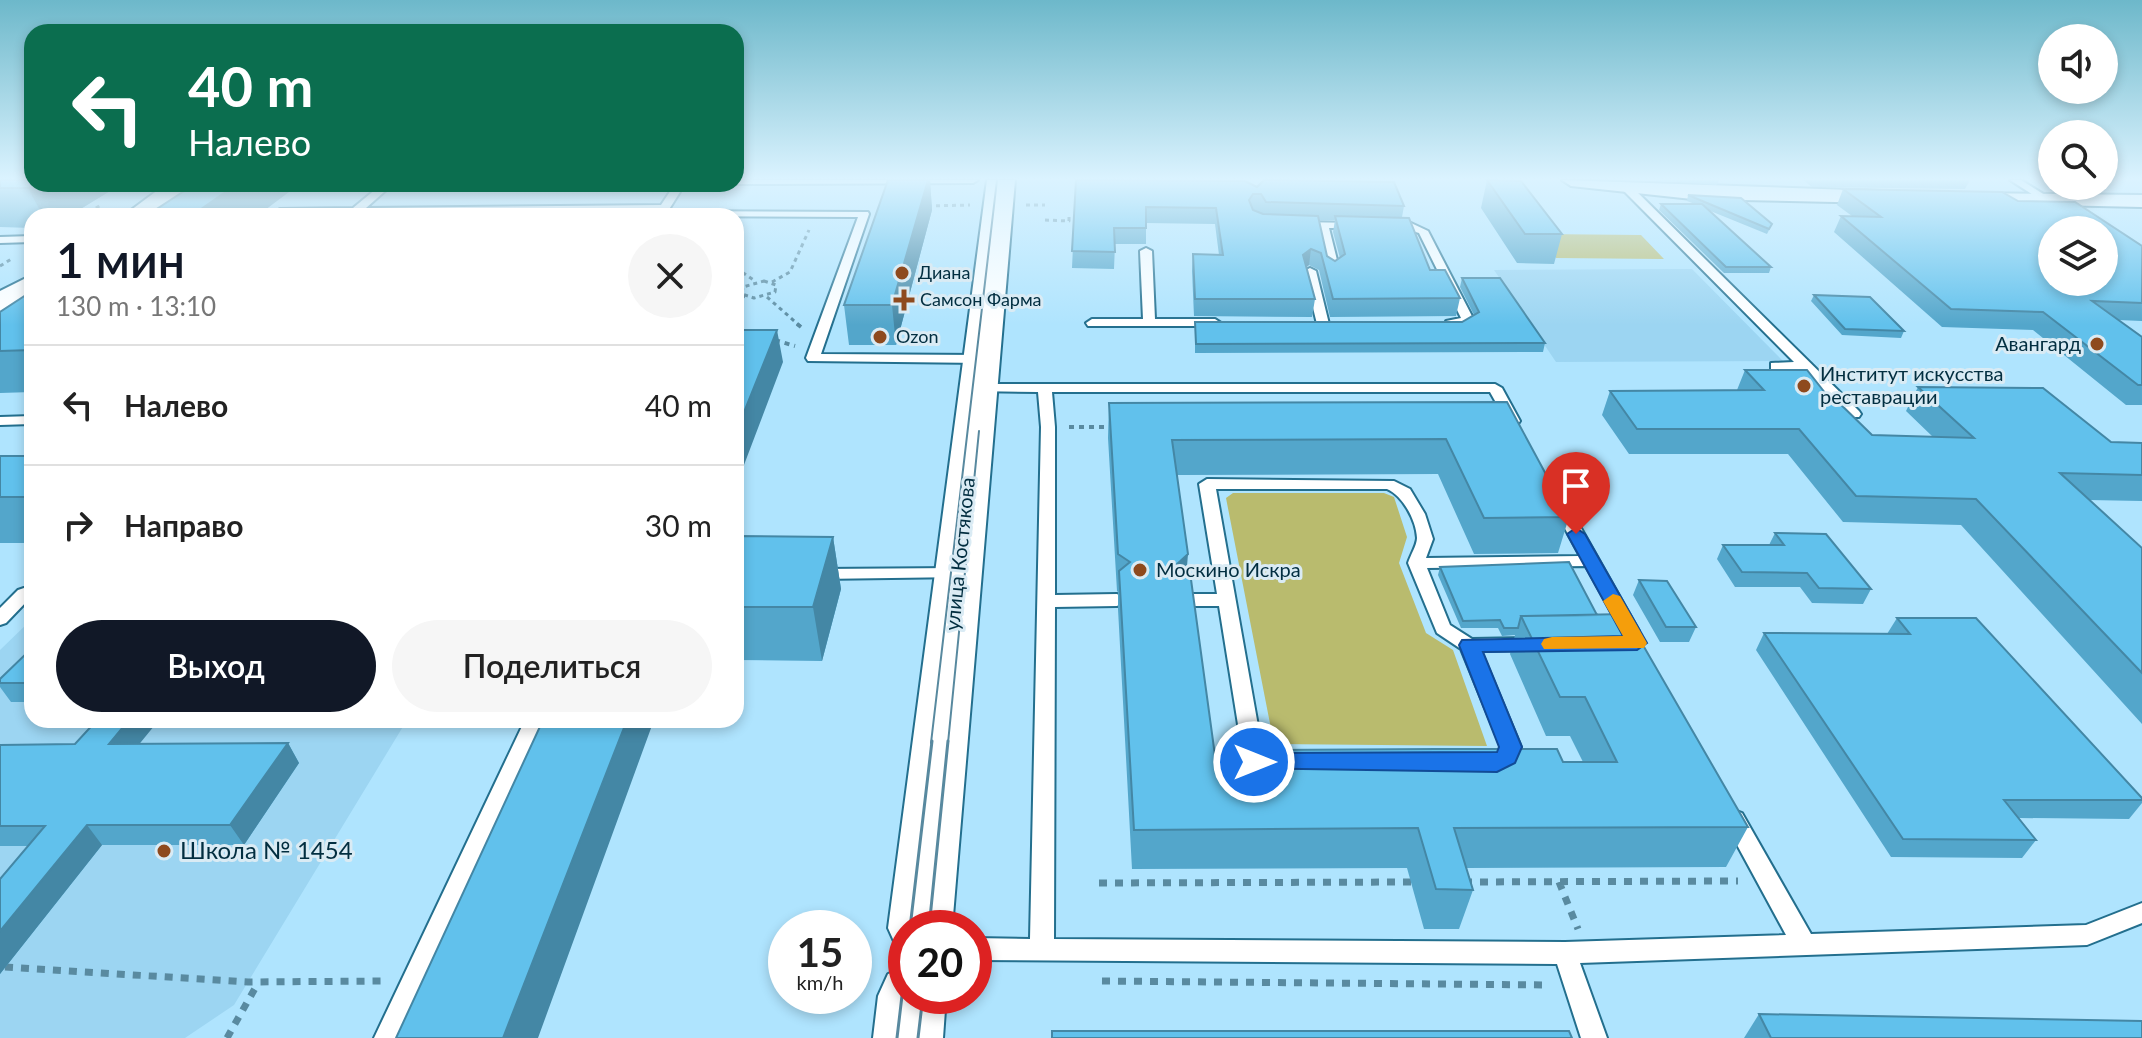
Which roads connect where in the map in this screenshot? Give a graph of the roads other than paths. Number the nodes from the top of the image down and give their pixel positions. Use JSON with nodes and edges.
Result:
{"nodes":[{"id":1,"x":859,"y":228,"type":"edge"},
{"id":2,"x":996,"y":228,"type":"edge"},
{"id":3,"x":1324,"y":228,"type":"edge"},
{"id":4,"x":1417,"y":228,"type":"edge"},
{"id":5,"x":1668,"y":228,"type":"edge"},
{"id":6,"x":24,"y":239,"type":"edge"},
{"id":7,"x":0,"y":240,"type":"edge"},
{"id":8,"x":1146,"y":251,"type":"edge"},
{"id":9,"x":1310,"y":271,"type":"edge"},
{"id":10,"x":1334,"y":272,"type":"edge"},
{"id":11,"x":24,"y":290,"type":"edge"},
{"id":12,"x":0,"y":305,"type":"edge"},
{"id":13,"x":1092,"y":323,"type":"dead end"},
{"id":14,"x":1149,"y":323,"type":"junction"},
{"id":15,"x":1228,"y":323,"type":"edge"},
{"id":16,"x":1307,"y":324,"type":"edge"},
{"id":17,"x":1323,"y":324,"type":"junction"},
{"id":18,"x":1338,"y":324,"type":"edge"},
{"id":19,"x":1429,"y":324,"type":"edge"},
{"id":20,"x":1776,"y":366,"type":"edge"},
{"id":21,"x":1806,"y":366,"type":"junction"},
{"id":22,"x":980,"y":374,"type":"junction"},
{"id":23,"x":1045,"y":388,"type":"junction"},
{"id":24,"x":1823,"y":414,"type":"edge"},
{"id":25,"x":24,"y":420,"type":"edge"},
{"id":26,"x":0,"y":421,"type":"edge"},
{"id":27,"x":1524,"y":439,"type":"edge"},
{"id":28,"x":1546,"y":480,"type":"edge"},
{"id":29,"x":1591,"y":561,"type":"junction"},
{"id":30,"x":1416,"y":563,"type":"junction"},
{"id":31,"x":958,"y":573,"type":"junction"},
{"id":32,"x":797,"y":574,"type":"edge"},
{"id":33,"x":24,"y":594,"type":"dead end"},
{"id":34,"x":1117,"y":600,"type":"edge"},
{"id":35,"x":1186,"y":600,"type":"edge"},
{"id":36,"x":1227,"y":600,"type":"junction"},
{"id":37,"x":1046,"y":601,"type":"junction"},
{"id":38,"x":0,"y":619,"type":"edge"},
{"id":39,"x":1622,"y":643,"type":"edge"},
{"id":40,"x":1546,"y":644,"type":"edge"},
{"id":41,"x":1469,"y":645,"type":"junction"},
{"id":42,"x":531,"y":728,"type":"edge"},
{"id":43,"x":1299,"y":762,"type":"edge"},
{"id":44,"x":1482,"y":763,"type":"edge"},
{"id":45,"x":1722,"y":797,"type":"edge"},
{"id":46,"x":922,"y":910,"type":"edge"},
{"id":47,"x":2142,"y":913,"type":"edge"},
{"id":48,"x":1804,"y":944,"type":"junction"},
{"id":49,"x":992,"y":949,"type":"edge"},
{"id":50,"x":1042,"y":949,"type":"junction"},
{"id":51,"x":1576,"y":952,"type":"junction"},
{"id":52,"x":910,"y":1014,"type":"edge"},
{"id":53,"x":387,"y":1038,"type":"edge"},
{"id":54,"x":908,"y":1038,"type":"edge"},
{"id":55,"x":1594,"y":1038,"type":"edge"}],
"edges":[{"from":1,"to":22,"type":"lane"},
{"from":2,"to":22,"type":"street","name":"улица Костякова"},
{"from":3,"to":10,"type":"lane"},
{"from":4,"to":19,"type":"lane"},
{"from":5,"to":21,"type":"lane"},
{"from":6,"to":7,"type":"lane"},
{"from":8,"to":14,"type":"lane"},
{"from":9,"to":17,"type":"lane"},
{"from":11,"to":12,"type":"street"},
{"from":13,"to":14,"type":"lane"},
{"from":14,"to":15,"type":"lane"},
{"from":16,"to":17,"type":"lane"},
{"from":17,"to":18,"type":"lane"},
{"from":20,"to":21,"type":"lane"},
{"from":21,"to":24,"type":"lane"},
{"from":22,"to":23,"type":"lane"},
{"from":22,"to":31,"type":"street","name":"улица Костякова"},
{"from":23,"to":27,"type":"lane"},
{"from":23,"to":37,"type":"lane"},
{"from":25,"to":26,"type":"lane"},
{"from":28,"to":29,"type":"lane"},
{"from":29,"to":30,"type":"lane"},
{"from":29,"to":39,"type":"lane"},
{"from":30,"to":36,"type":"lane"},
{"from":30,"to":41,"type":"lane"},
{"from":31,"to":32,"type":"lane"},
{"from":31,"to":46,"type":"street","name":"улица Костякова"},
{"from":33,"to":38,"type":"lane"},
{"from":34,"to":37,"type":"lane"},
{"from":35,"to":36,"type":"lane"},
{"from":36,"to":43,"type":"lane"},
{"from":37,"to":50,"type":"lane"},
{"from":40,"to":41,"type":"lane"},
{"from":41,"to":44,"type":"lane"},
{"from":42,"to":53,"type":"lane"},
{"from":45,"to":48,"type":"lane"},
{"from":47,"to":48,"type":"lane"},
{"from":48,"to":51,"type":"lane"},
{"from":49,"to":50,"type":"lane"},
{"from":50,"to":51,"type":"lane"},
{"from":51,"to":55,"type":"lane"},
{"from":52,"to":54,"type":"street"}]}
